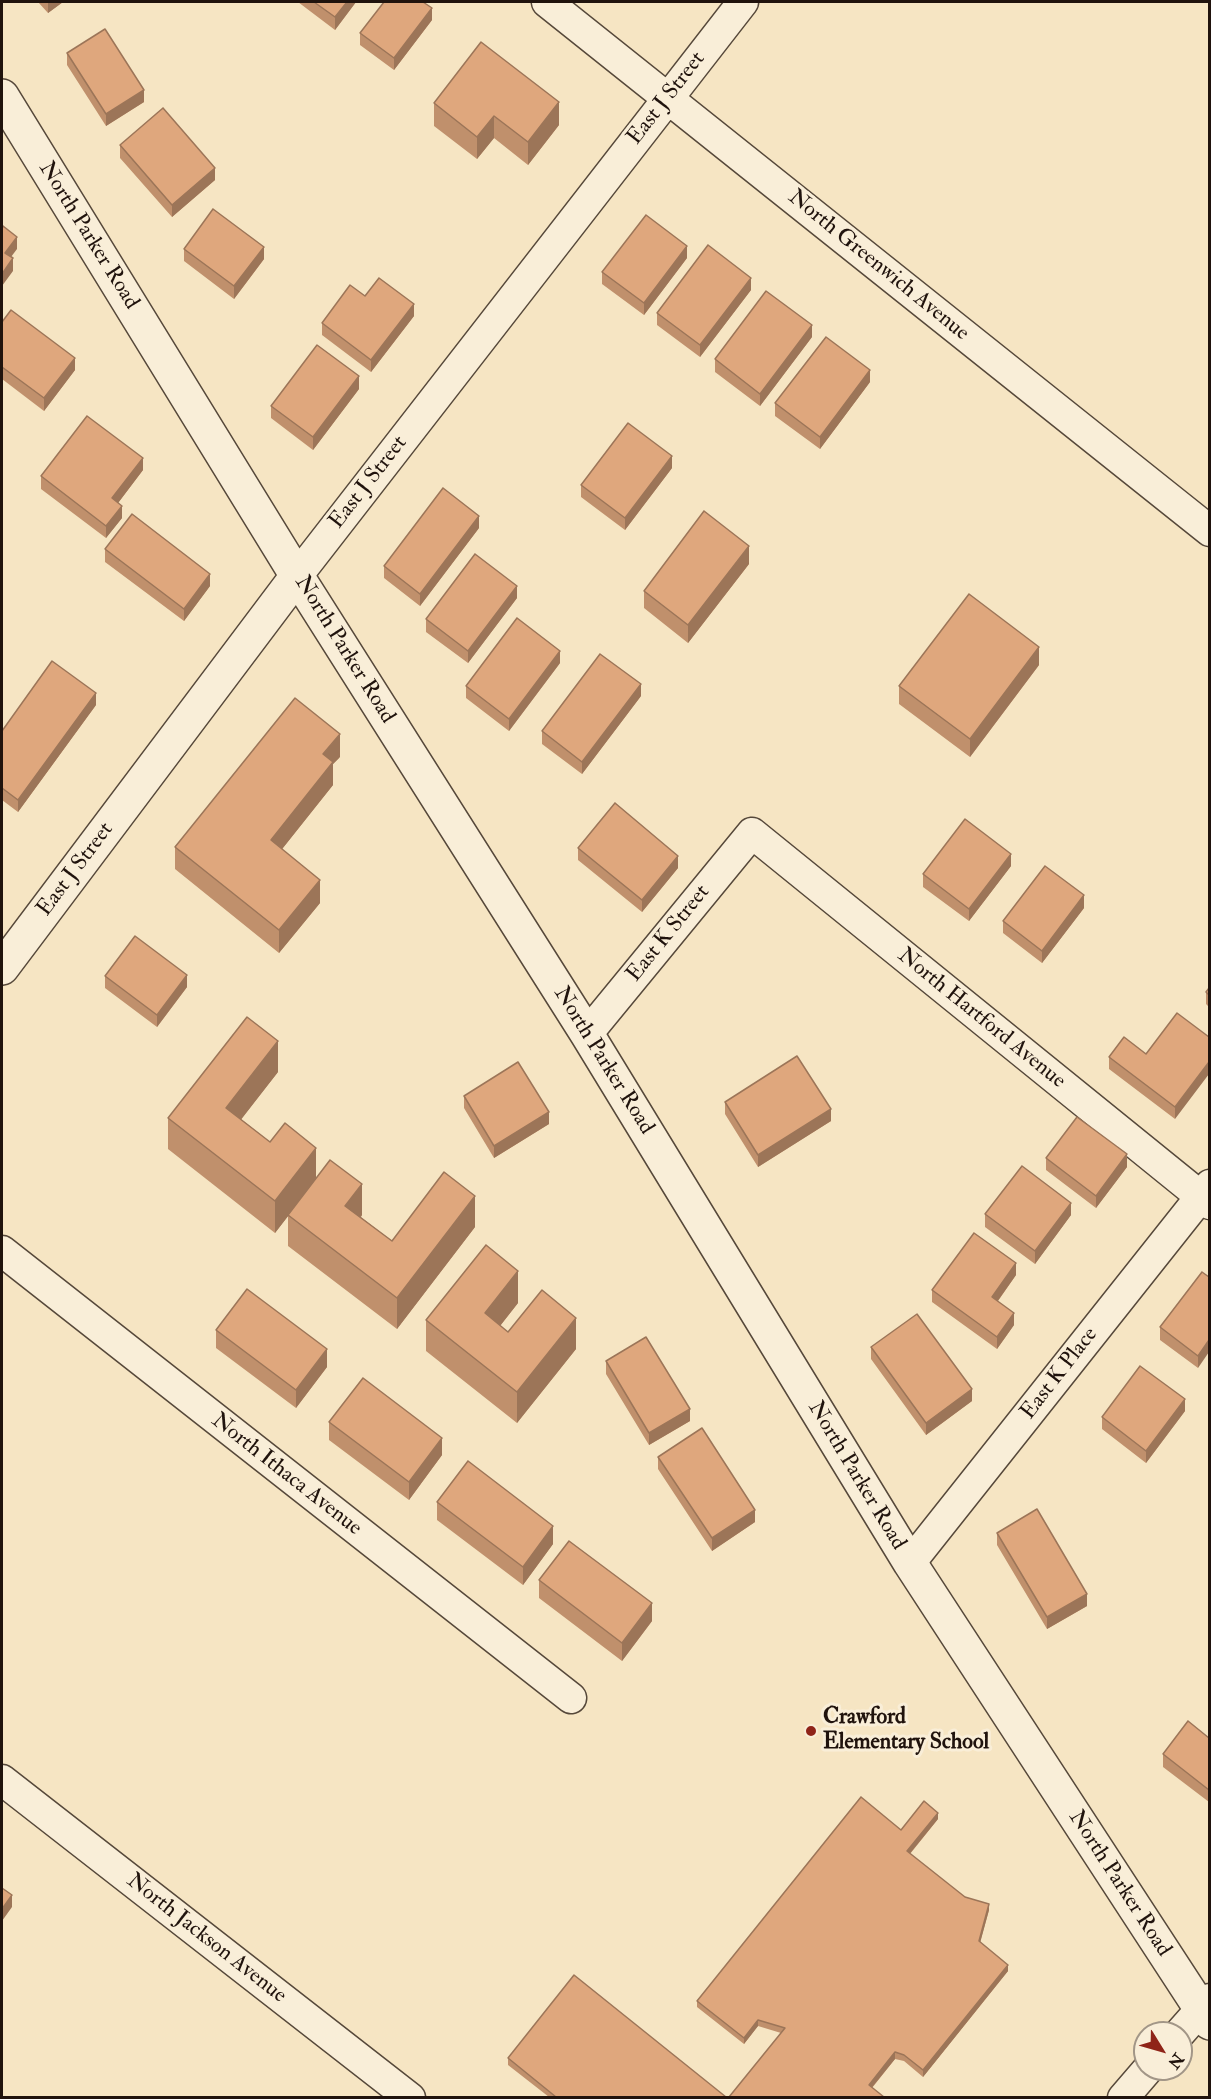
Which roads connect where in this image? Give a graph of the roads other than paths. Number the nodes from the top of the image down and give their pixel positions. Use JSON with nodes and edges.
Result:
{"nodes":[{"id":1,"x":547,"y":2,"type":"edge"},
{"id":2,"x":742,"y":2,"type":"edge"},
{"id":3,"x":2,"y":96,"type":"edge"},
{"id":4,"x":668,"y":97,"type":"junction"},
{"id":5,"x":1209,"y":531,"type":"edge"},
{"id":6,"x":297,"y":576,"type":"junction"},
{"id":7,"x":752,"y":833,"type":"joint"},
{"id":8,"x":2,"y":968,"type":"edge"},
{"id":9,"x":587,"y":1034,"type":"junction"},
{"id":10,"x":1206,"y":1195,"type":"edge"},
{"id":11,"x":2,"y":1251,"type":"edge"},
{"id":12,"x":910,"y":1563,"type":"junction"},
{"id":13,"x":571,"y":1698,"type":"dead end"},
{"id":14,"x":2,"y":1780,"type":"edge"},
{"id":15,"x":1200,"y":2016,"type":"edge"},
{"id":16,"x":1137,"y":2081,"type":"edge"},
{"id":17,"x":410,"y":2097,"type":"edge"},
{"id":18,"x":1123,"y":2097,"type":"edge"}],
"edges":[{"from":1,"to":4,"type":"street","name":"North Greenwich Avenue"},
{"from":2,"to":4,"type":"street","name":"East J Street"},
{"from":3,"to":6,"type":"street","name":"North Parker Road"},
{"from":4,"to":5,"type":"street","name":"North Greenwich Avenue"},
{"from":4,"to":6,"type":"street","name":"East J Street"},
{"from":6,"to":8,"type":"street","name":"East J Street"},
{"from":6,"to":9,"type":"street","name":"North Parker Road"},
{"from":7,"to":9,"type":"street","name":"East K Street"},
{"from":7,"to":10,"type":"street","name":"North Hartford Avenue"},
{"from":9,"to":12,"type":"street","name":"North Parker Road"},
{"from":10,"to":12,"type":"street","name":"East K Place"},
{"from":11,"to":13,"type":"street","name":"North Ithaca Avenue"},
{"from":12,"to":15,"type":"street","name":"North Parker Road"},
{"from":14,"to":17,"type":"street","name":"North Jackson Avenue"},
{"from":16,"to":18,"type":"street"}]}
